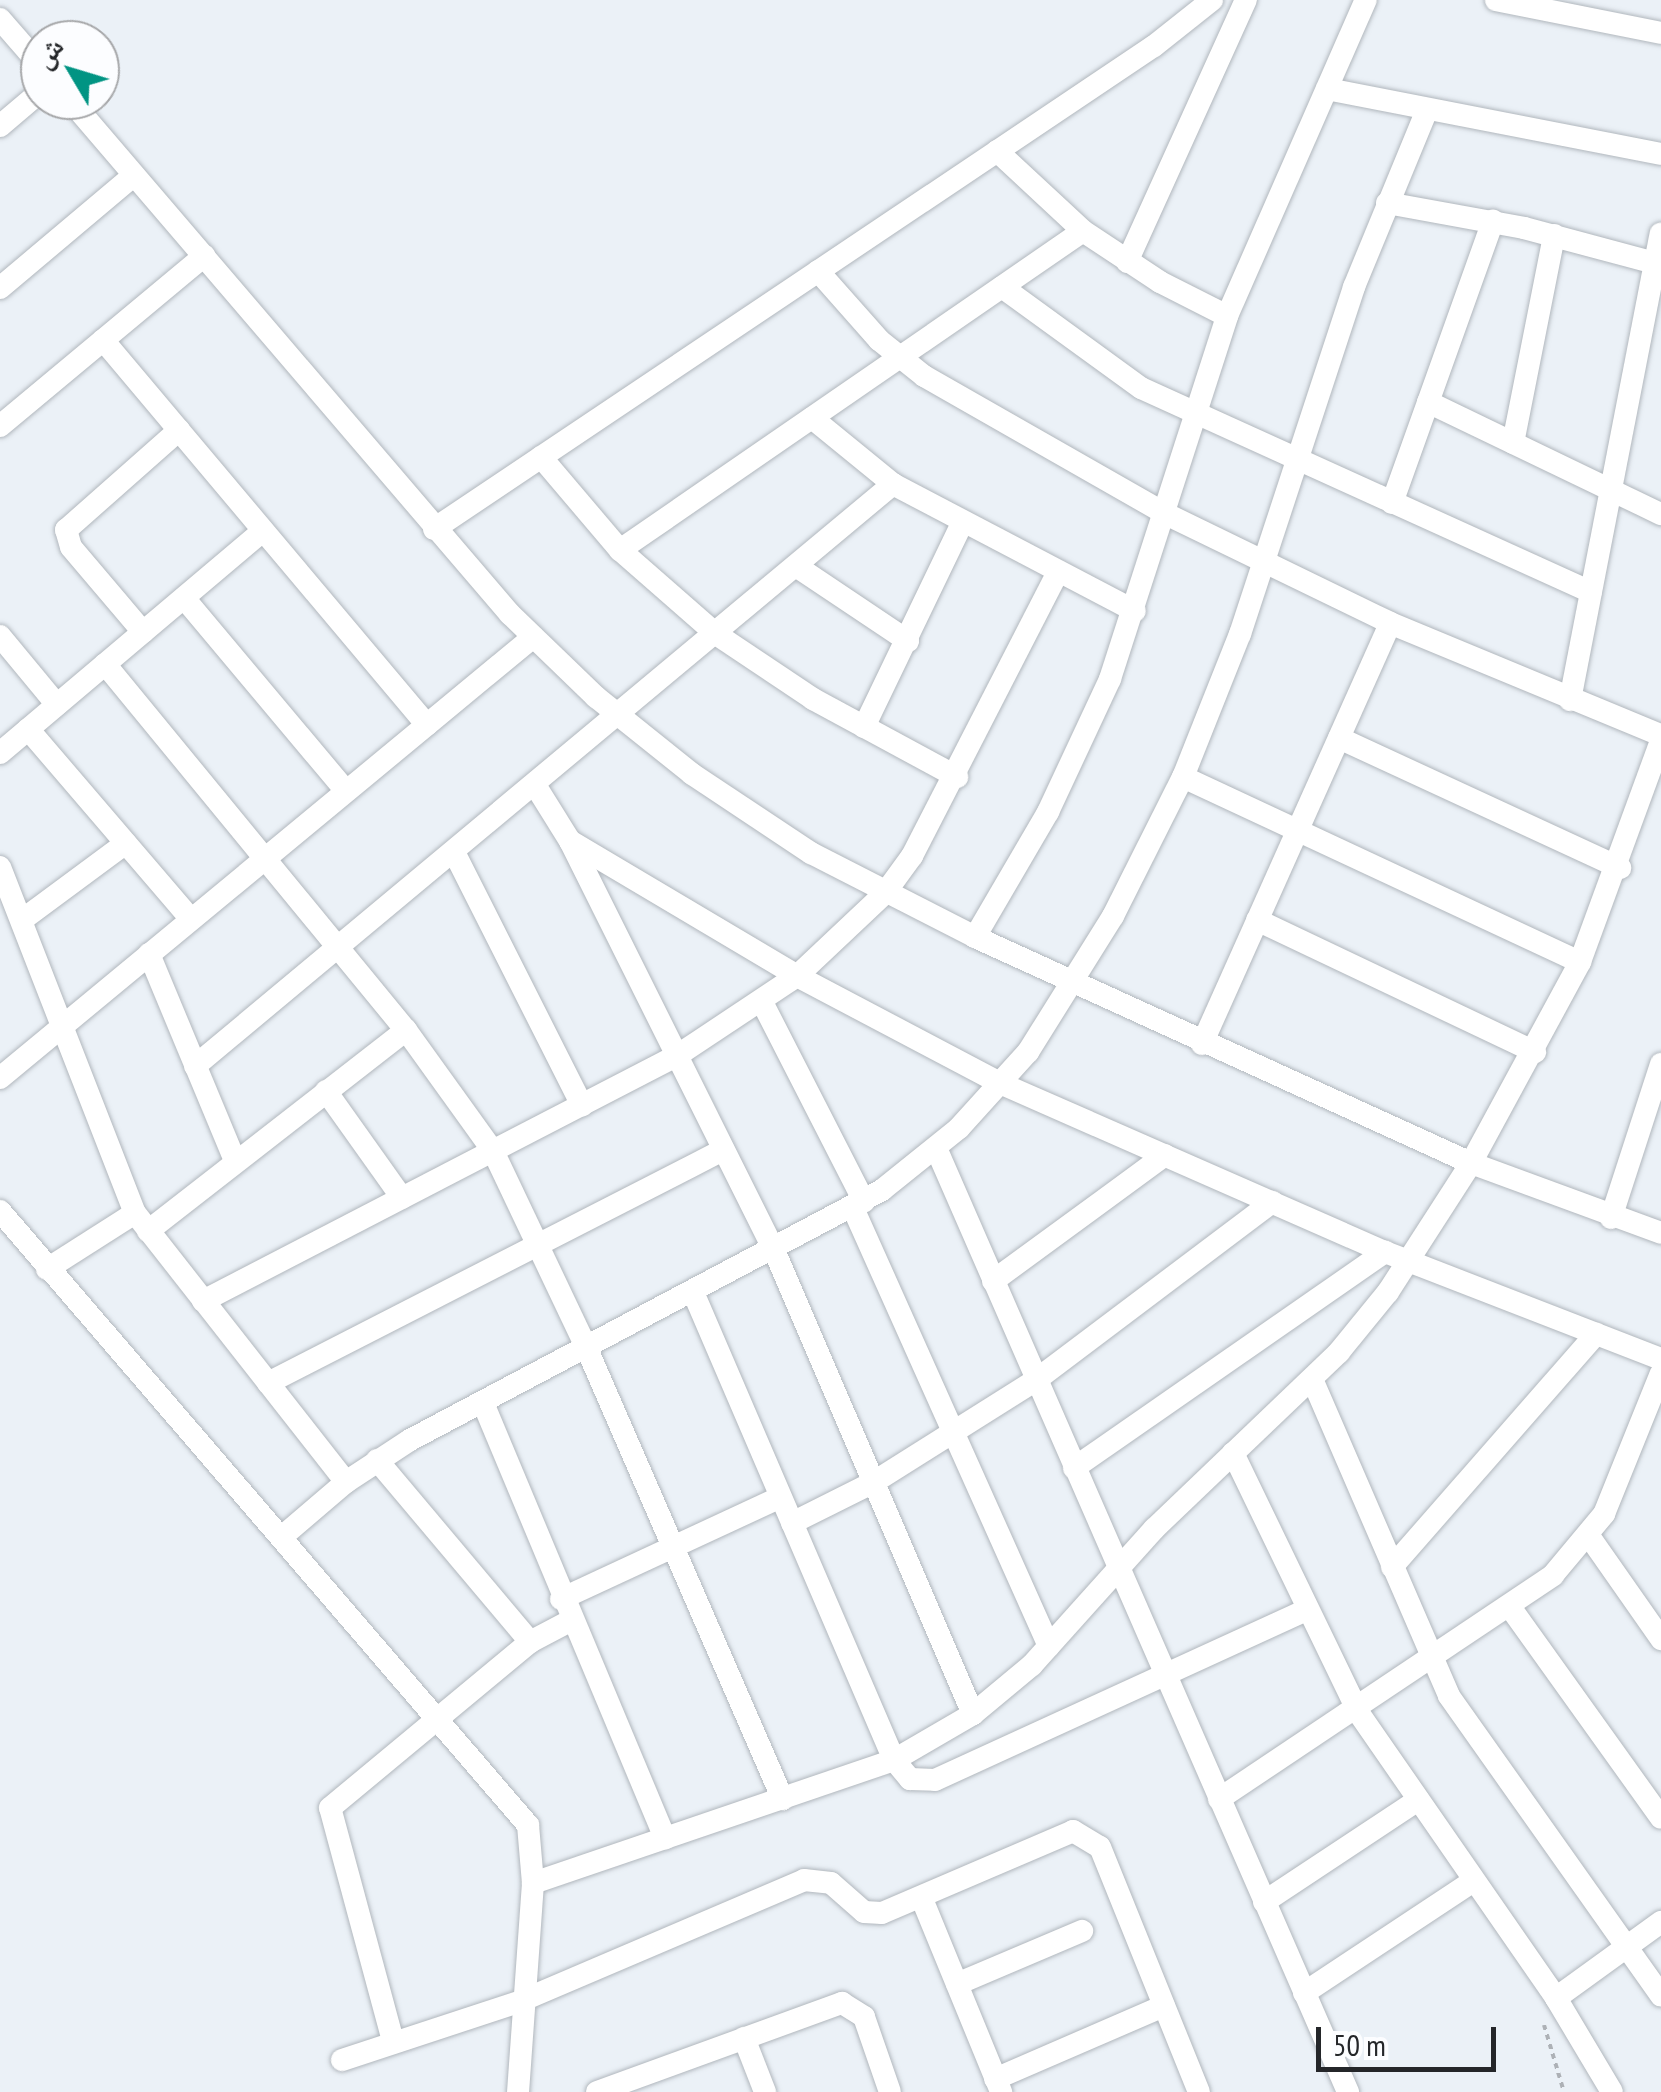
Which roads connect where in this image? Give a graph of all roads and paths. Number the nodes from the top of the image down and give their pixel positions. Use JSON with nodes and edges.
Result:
{"nodes":[{"id":1,"x":1212,"y":0,"type":"edge"},
{"id":2,"x":1246,"y":0,"type":"edge"},
{"id":3,"x":1366,"y":0,"type":"edge"},
{"id":4,"x":1496,"y":0,"type":"edge"},
{"id":5,"x":0,"y":19,"type":"edge"},
{"id":6,"x":1661,"y":33,"type":"edge"},
{"id":7,"x":20,"y":42,"type":"edge"},
{"id":8,"x":1327,"y":89,"type":"junction"},
{"id":9,"x":20,"y":109,"type":"edge"},
{"id":10,"x":1426,"y":110,"type":"junction"},
{"id":11,"x":87,"y":120,"type":"edge"},
{"id":12,"x":0,"y":126,"type":"edge"},
{"id":13,"x":997,"y":151,"type":"junction"},
{"id":14,"x":1661,"y":154,"type":"edge"},
{"id":15,"x":134,"y":175,"type":"junction"},
{"id":16,"x":1387,"y":202,"type":"junction"},
{"id":17,"x":1493,"y":221,"type":"junction"},
{"id":18,"x":1083,"y":230,"type":"junction"},
{"id":19,"x":1554,"y":234,"type":"junction"},
{"id":20,"x":1661,"y":234,"type":"edge"},
{"id":21,"x":204,"y":256,"type":"junction"},
{"id":22,"x":1128,"y":262,"type":"junction"},
{"id":23,"x":1655,"y":263,"type":"junction"},
{"id":24,"x":818,"y":271,"type":"junction"},
{"id":25,"x":1002,"y":287,"type":"junction"},
{"id":26,"x":0,"y":288,"type":"edge"},
{"id":27,"x":1227,"y":316,"type":"junction"},
{"id":28,"x":103,"y":340,"type":"junction"},
{"id":29,"x":900,"y":359,"type":"junction"},
{"id":30,"x":1428,"y":402,"type":"junction"},
{"id":31,"x":1194,"y":415,"type":"junction"},
{"id":32,"x":812,"y":418,"type":"junction"},
{"id":33,"x":0,"y":426,"type":"edge"},
{"id":34,"x":179,"y":430,"type":"junction"},
{"id":35,"x":1512,"y":443,"type":"junction"},
{"id":36,"x":540,"y":457,"type":"junction"},
{"id":37,"x":1294,"y":460,"type":"junction"},
{"id":38,"x":893,"y":484,"type":"junction"},
{"id":39,"x":1611,"y":490,"type":"junction"},
{"id":40,"x":1392,"y":503,"type":"junction"},
{"id":41,"x":1166,"y":514,"type":"junction"},
{"id":42,"x":1661,"y":514,"type":"edge"},
{"id":43,"x":962,"y":523,"type":"junction"},
{"id":44,"x":434,"y":528,"type":"junction"},
{"id":45,"x":264,"y":531,"type":"junction"},
{"id":46,"x":620,"y":550,"type":"junction"},
{"id":47,"x":1264,"y":562,"type":"junction"},
{"id":48,"x":796,"y":566,"type":"junction"},
{"id":49,"x":1058,"y":572,"type":"junction"},
{"id":50,"x":1591,"y":592,"type":"junction"},
{"id":51,"x":184,"y":598,"type":"junction"},
{"id":52,"x":1135,"y":612,"type":"junction"},
{"id":53,"x":1390,"y":623,"type":"junction"},
{"id":54,"x":143,"y":632,"type":"junction"},
{"id":55,"x":716,"y":634,"type":"junction"},
{"id":56,"x":0,"y":636,"type":"edge"},
{"id":57,"x":533,"y":637,"type":"junction"},
{"id":58,"x":908,"y":641,"type":"junction"},
{"id":59,"x":105,"y":664,"type":"junction"},
{"id":60,"x":1570,"y":700,"type":"junction"},
{"id":61,"x":57,"y":705,"type":"junction"},
{"id":62,"x":619,"y":716,"type":"junction"},
{"id":63,"x":427,"y":725,"type":"junction"},
{"id":64,"x":864,"y":727,"type":"junction"},
{"id":65,"x":28,"y":729,"type":"junction"},
{"id":66,"x":1338,"y":738,"type":"junction"},
{"id":67,"x":1661,"y":738,"type":"edge"},
{"id":68,"x":0,"y":753,"type":"edge"},
{"id":69,"x":957,"y":777,"type":"junction"},
{"id":70,"x":1183,"y":777,"type":"junction"},
{"id":71,"x":534,"y":786,"type":"junction"},
{"id":72,"x":346,"y":791,"type":"junction"},
{"id":73,"x":1297,"y":830,"type":"junction"},
{"id":74,"x":570,"y":841,"type":"junction"},
{"id":75,"x":126,"y":843,"type":"junction"},
{"id":76,"x":454,"y":852,"type":"junction"},
{"id":77,"x":268,"y":856,"type":"junction"},
{"id":78,"x":0,"y":867,"type":"edge"},
{"id":79,"x":1620,"y":868,"type":"junction"},
{"id":80,"x":884,"y":892,"type":"junction"},
{"id":81,"x":191,"y":919,"type":"junction"},
{"id":82,"x":22,"y":920,"type":"junction"},
{"id":83,"x":1258,"y":920,"type":"junction"},
{"id":84,"x":974,"y":937,"type":"junction"},
{"id":85,"x":340,"y":947,"type":"junction"},
{"id":86,"x":149,"y":954,"type":"junction"},
{"id":87,"x":1580,"y":962,"type":"junction"},
{"id":88,"x":797,"y":976,"type":"junction"},
{"id":89,"x":1074,"y":984,"type":"junction"},
{"id":90,"x":762,"y":1002,"type":"junction"},
{"id":91,"x":64,"y":1024,"type":"junction"},
{"id":92,"x":406,"y":1030,"type":"junction"},
{"id":93,"x":1202,"y":1044,"type":"junction"},
{"id":94,"x":1535,"y":1052,"type":"junction"},
{"id":95,"x":678,"y":1055,"type":"junction"},
{"id":96,"x":1661,"y":1064,"type":"edge"},
{"id":97,"x":195,"y":1066,"type":"junction"},
{"id":98,"x":0,"y":1078,"type":"edge"},
{"id":99,"x":1002,"y":1084,"type":"junction"},
{"id":100,"x":326,"y":1092,"type":"junction"},
{"id":101,"x":582,"y":1105,"type":"junction"},
{"id":102,"x":936,"y":1148,"type":"junction"},
{"id":103,"x":722,"y":1150,"type":"junction"},
{"id":104,"x":493,"y":1151,"type":"junction"},
{"id":105,"x":1165,"y":1155,"type":"junction"},
{"id":106,"x":235,"y":1161,"type":"junction"},
{"id":107,"x":1470,"y":1163,"type":"junction"},
{"id":108,"x":402,"y":1198,"type":"junction"},
{"id":109,"x":1272,"y":1202,"type":"junction"},
{"id":110,"x":859,"y":1204,"type":"junction"},
{"id":111,"x":0,"y":1211,"type":"edge"},
{"id":112,"x":1611,"y":1218,"type":"junction"},
{"id":113,"x":142,"y":1222,"type":"junction"},
{"id":114,"x":1661,"y":1233,"type":"edge"},
{"id":115,"x":538,"y":1244,"type":"junction"},
{"id":116,"x":774,"y":1250,"type":"junction"},
{"id":117,"x":1386,"y":1252,"type":"junction"},
{"id":118,"x":1409,"y":1260,"type":"junction"},
{"id":119,"x":47,"y":1269,"type":"junction"},
{"id":120,"x":994,"y":1281,"type":"junction"},
{"id":121,"x":693,"y":1292,"type":"junction"},
{"id":122,"x":204,"y":1301,"type":"junction"},
{"id":123,"x":1596,"y":1334,"type":"junction"},
{"id":124,"x":587,"y":1348,"type":"junction"},
{"id":125,"x":1661,"y":1359,"type":"edge"},
{"id":126,"x":1661,"y":1373,"type":"edge"},
{"id":127,"x":1312,"y":1379,"type":"junction"},
{"id":128,"x":1036,"y":1380,"type":"junction"},
{"id":129,"x":268,"y":1382,"type":"junction"},
{"id":130,"x":482,"y":1402,"type":"junction"},
{"id":131,"x":953,"y":1432,"type":"junction"},
{"id":132,"x":1233,"y":1453,"type":"junction"},
{"id":133,"x":377,"y":1460,"type":"junction"},
{"id":134,"x":1074,"y":1468,"type":"junction"},
{"id":135,"x":346,"y":1482,"type":"junction"},
{"id":136,"x":874,"y":1482,"type":"junction"},
{"id":137,"x":781,"y":1497,"type":"junction"},
{"id":138,"x":792,"y":1522,"type":"junction"},
{"id":139,"x":284,"y":1535,"type":"junction"},
{"id":140,"x":1589,"y":1536,"type":"junction"},
{"id":141,"x":674,"y":1546,"type":"junction"},
{"id":142,"x":1392,"y":1567,"type":"junction"},
{"id":143,"x":1118,"y":1568,"type":"junction"},
{"id":144,"x":561,"y":1599,"type":"junction"},
{"id":145,"x":1510,"y":1608,"type":"junction"},
{"id":146,"x":1307,"y":1610,"type":"junction"},
{"id":147,"x":570,"y":1622,"type":"junction"},
{"id":148,"x":1661,"y":1639,"type":"edge"},
{"id":149,"x":530,"y":1642,"type":"junction"},
{"id":150,"x":1049,"y":1646,"type":"junction"},
{"id":151,"x":1432,"y":1662,"type":"junction"},
{"id":152,"x":1164,"y":1675,"type":"junction"},
{"id":153,"x":1358,"y":1712,"type":"junction"},
{"id":154,"x":973,"y":1714,"type":"junction"},
{"id":155,"x":434,"y":1718,"type":"junction"},
{"id":156,"x":894,"y":1760,"type":"junction"},
{"id":157,"x":783,"y":1799,"type":"junction"},
{"id":158,"x":1219,"y":1800,"type":"junction"},
{"id":159,"x":1418,"y":1800,"type":"junction"},
{"id":160,"x":1661,"y":1818,"type":"edge"},
{"id":161,"x":666,"y":1839,"type":"junction"},
{"id":162,"x":1473,"y":1881,"type":"junction"},
{"id":163,"x":533,"y":1883,"type":"junction"},
{"id":164,"x":922,"y":1899,"type":"junction"},
{"id":165,"x":1264,"y":1902,"type":"junction"},
{"id":166,"x":1661,"y":1922,"type":"edge"},
{"id":167,"x":1082,"y":1930,"type":"dead end"},
{"id":168,"x":1626,"y":1947,"type":"junction"},
{"id":169,"x":957,"y":1984,"type":"junction"},
{"id":170,"x":1304,"y":1993,"type":"junction"},
{"id":171,"x":1661,"y":1995,"type":"edge"},
{"id":172,"x":1556,"y":1998,"type":"junction"},
{"id":173,"x":521,"y":2001,"type":"junction"},
{"id":174,"x":1164,"y":2006,"type":"junction"},
{"id":175,"x":744,"y":2038,"type":"junction"},
{"id":176,"x":393,"y":2041,"type":"junction"},
{"id":177,"x":342,"y":2060,"type":"dead end"},
{"id":178,"x":632,"y":2085,"type":"edge"},
{"id":179,"x":998,"y":2085,"type":"edge"},
{"id":180,"x":518,"y":2092,"type":"edge"},
{"id":181,"x":597,"y":2092,"type":"edge"},
{"id":182,"x":765,"y":2092,"type":"edge"},
{"id":183,"x":890,"y":2092,"type":"edge"},
{"id":184,"x":1199,"y":2092,"type":"edge"},
{"id":185,"x":1348,"y":2092,"type":"edge"},
{"id":186,"x":1564,"y":2092,"type":"edge"},
{"id":187,"x":1612,"y":2092,"type":"edge"}],
"edges":[{"from":1,"to":13,"type":"street"},
{"from":2,"to":22,"type":"street"},
{"from":3,"to":8,"type":"street"},
{"from":4,"to":6,"type":"street"},
{"from":5,"to":7,"type":"street"},
{"from":8,"to":10,"type":"street"},
{"from":8,"to":27,"type":"street"},
{"from":9,"to":12,"type":"street"},
{"from":10,"to":14,"type":"street"},
{"from":10,"to":16,"type":"street"},
{"from":11,"to":15,"type":"street"},
{"from":13,"to":18,"type":"street"},
{"from":13,"to":24,"type":"street"},
{"from":15,"to":21,"type":"street"},
{"from":15,"to":26,"type":"street"},
{"from":16,"to":17,"type":"street"},
{"from":16,"to":37,"type":"street"},
{"from":17,"to":19,"type":"street"},
{"from":17,"to":30,"type":"street"},
{"from":18,"to":22,"type":"street"},
{"from":18,"to":25,"type":"street"},
{"from":19,"to":23,"type":"street"},
{"from":19,"to":35,"type":"street"},
{"from":20,"to":23,"type":"street"},
{"from":21,"to":28,"type":"street"},
{"from":21,"to":44,"type":"street"},
{"from":22,"to":27,"type":"street"},
{"from":23,"to":39,"type":"street"},
{"from":24,"to":29,"type":"street"},
{"from":24,"to":36,"type":"street"},
{"from":25,"to":29,"type":"street"},
{"from":25,"to":31,"type":"street"},
{"from":27,"to":31,"type":"street"},
{"from":28,"to":33,"type":"street"},
{"from":28,"to":34,"type":"street"},
{"from":29,"to":32,"type":"street"},
{"from":29,"to":41,"type":"street"},
{"from":30,"to":35,"type":"street"},
{"from":30,"to":40,"type":"street"},
{"from":31,"to":37,"type":"street"},
{"from":31,"to":41,"type":"street"},
{"from":32,"to":38,"type":"street"},
{"from":32,"to":46,"type":"street"},
{"from":34,"to":45,"type":"street"},
{"from":34,"to":54,"type":"street"},
{"from":35,"to":39,"type":"street"},
{"from":36,"to":44,"type":"street"},
{"from":36,"to":46,"type":"street"},
{"from":37,"to":40,"type":"street"},
{"from":37,"to":47,"type":"street"},
{"from":38,"to":43,"type":"street"},
{"from":38,"to":48,"type":"street"},
{"from":39,"to":42,"type":"street"},
{"from":39,"to":50,"type":"street"},
{"from":40,"to":50,"type":"street"},
{"from":41,"to":47,"type":"street"},
{"from":41,"to":52,"type":"street"},
{"from":43,"to":49,"type":"street"},
{"from":43,"to":58,"type":"street"},
{"from":44,"to":57,"type":"street"},
{"from":45,"to":51,"type":"street"},
{"from":45,"to":63,"type":"street"},
{"from":46,"to":55,"type":"street"},
{"from":47,"to":53,"type":"street"},
{"from":47,"to":70,"type":"street"},
{"from":48,"to":55,"type":"street"},
{"from":48,"to":58,"type":"street"},
{"from":49,"to":52,"type":"street"},
{"from":49,"to":69,"type":"street"},
{"from":50,"to":60,"type":"street"},
{"from":51,"to":54,"type":"street"},
{"from":51,"to":72,"type":"street"},
{"from":52,"to":84,"type":"street"},
{"from":53,"to":60,"type":"street"},
{"from":53,"to":66,"type":"street"},
{"from":54,"to":59,"type":"street"},
{"from":55,"to":62,"type":"street"},
{"from":55,"to":64,"type":"street"},
{"from":56,"to":61,"type":"street"},
{"from":57,"to":62,"type":"street"},
{"from":57,"to":63,"type":"street"},
{"from":58,"to":64,"type":"street"},
{"from":59,"to":61,"type":"street"},
{"from":59,"to":77,"type":"street"},
{"from":60,"to":67,"type":"street"},
{"from":61,"to":65,"type":"street"},
{"from":62,"to":71,"type":"street"},
{"from":62,"to":80,"type":"street"},
{"from":63,"to":72,"type":"street"},
{"from":64,"to":69,"type":"street"},
{"from":65,"to":68,"type":"street"},
{"from":65,"to":75,"type":"street"},
{"from":66,"to":73,"type":"street"},
{"from":66,"to":79,"type":"street"},
{"from":67,"to":79,"type":"street"},
{"from":69,"to":80,"type":"street"},
{"from":70,"to":73,"type":"street"},
{"from":70,"to":89,"type":"street"},
{"from":71,"to":74,"type":"street"},
{"from":71,"to":76,"type":"street"},
{"from":72,"to":77,"type":"street"},
{"from":73,"to":83,"type":"street"},
{"from":73,"to":87,"type":"street"},
{"from":74,"to":88,"type":"street"},
{"from":74,"to":95,"type":"street"},
{"from":75,"to":81,"type":"street"},
{"from":75,"to":82,"type":"street"},
{"from":76,"to":85,"type":"street"},
{"from":76,"to":101,"type":"street"},
{"from":77,"to":81,"type":"street"},
{"from":77,"to":85,"type":"street"},
{"from":78,"to":82,"type":"street"},
{"from":79,"to":87,"type":"street"},
{"from":80,"to":84,"type":"street"},
{"from":80,"to":88,"type":"street"},
{"from":81,"to":86,"type":"street"},
{"from":82,"to":91,"type":"street"},
{"from":83,"to":93,"type":"street"},
{"from":83,"to":94,"type":"street"},
{"from":84,"to":89,"type":"street"},
{"from":85,"to":92,"type":"street"},
{"from":85,"to":97,"type":"street"},
{"from":86,"to":91,"type":"street"},
{"from":86,"to":97,"type":"street"},
{"from":87,"to":94,"type":"street"},
{"from":88,"to":90,"type":"street"},
{"from":88,"to":99,"type":"street"},
{"from":89,"to":93,"type":"street"},
{"from":89,"to":99,"type":"street"},
{"from":90,"to":95,"type":"street"},
{"from":90,"to":110,"type":"street"},
{"from":91,"to":98,"type":"street"},
{"from":91,"to":113,"type":"street"},
{"from":92,"to":100,"type":"street"},
{"from":92,"to":104,"type":"street"},
{"from":93,"to":107,"type":"street"},
{"from":94,"to":107,"type":"street"},
{"from":95,"to":101,"type":"street"},
{"from":95,"to":103,"type":"street"},
{"from":96,"to":112,"type":"street"},
{"from":97,"to":106,"type":"street"},
{"from":99,"to":102,"type":"street"},
{"from":99,"to":105,"type":"street"},
{"from":100,"to":106,"type":"street"},
{"from":100,"to":108,"type":"street"},
{"from":101,"to":104,"type":"street"},
{"from":102,"to":110,"type":"street"},
{"from":102,"to":120,"type":"street"},
{"from":103,"to":115,"type":"street"},
{"from":103,"to":116,"type":"street"},
{"from":104,"to":108,"type":"street"},
{"from":104,"to":115,"type":"street"},
{"from":105,"to":109,"type":"street"},
{"from":105,"to":120,"type":"street"},
{"from":106,"to":113,"type":"street"},
{"from":107,"to":112,"type":"street"},
{"from":107,"to":118,"type":"street"},
{"from":108,"to":122,"type":"street"},
{"from":109,"to":117,"type":"street"},
{"from":109,"to":128,"type":"street"},
{"from":110,"to":116,"type":"street"},
{"from":110,"to":131,"type":"street"},
{"from":111,"to":119,"type":"street"},
{"from":112,"to":114,"type":"street"},
{"from":113,"to":119,"type":"street"},
{"from":113,"to":122,"type":"street"},
{"from":115,"to":124,"type":"street"},
{"from":115,"to":129,"type":"street"},
{"from":116,"to":121,"type":"street"},
{"from":116,"to":136,"type":"street"},
{"from":117,"to":118,"type":"street"},
{"from":117,"to":134,"type":"street"},
{"from":118,"to":123,"type":"street"},
{"from":118,"to":127,"type":"street"},
{"from":119,"to":139,"type":"street"},
{"from":120,"to":128,"type":"street"},
{"from":121,"to":124,"type":"street"},
{"from":121,"to":137,"type":"street"},
{"from":122,"to":129,"type":"street"},
{"from":123,"to":125,"type":"street"},
{"from":123,"to":142,"type":"street"},
{"from":124,"to":130,"type":"street"},
{"from":124,"to":141,"type":"street"},
{"from":126,"to":140,"type":"street"},
{"from":127,"to":132,"type":"street"},
{"from":127,"to":142,"type":"street"},
{"from":128,"to":131,"type":"street"},
{"from":128,"to":134,"type":"street"},
{"from":129,"to":135,"type":"street"},
{"from":130,"to":133,"type":"street"},
{"from":130,"to":144,"type":"street"},
{"from":131,"to":136,"type":"street"},
{"from":131,"to":150,"type":"street"},
{"from":132,"to":143,"type":"street"},
{"from":132,"to":146,"type":"street"},
{"from":133,"to":135,"type":"street"},
{"from":133,"to":149,"type":"street"},
{"from":134,"to":143,"type":"street"},
{"from":135,"to":139,"type":"street"},
{"from":136,"to":138,"type":"street"},
{"from":136,"to":154,"type":"street"},
{"from":137,"to":138,"type":"street"},
{"from":137,"to":141,"type":"street"},
{"from":138,"to":156,"type":"street"},
{"from":139,"to":155,"type":"street"},
{"from":140,"to":145,"type":"street"},
{"from":140,"to":148,"type":"street"},
{"from":141,"to":144,"type":"street"},
{"from":141,"to":157,"type":"street"},
{"from":142,"to":151,"type":"street"},
{"from":143,"to":150,"type":"street"},
{"from":143,"to":152,"type":"street"},
{"from":144,"to":147,"type":"street"},
{"from":145,"to":151,"type":"street"},
{"from":145,"to":160,"type":"street"},
{"from":146,"to":152,"type":"street"},
{"from":146,"to":153,"type":"street"},
{"from":147,"to":149,"type":"street"},
{"from":147,"to":161,"type":"street"},
{"from":149,"to":155,"type":"street"},
{"from":150,"to":154,"type":"street"},
{"from":151,"to":153,"type":"street"},
{"from":151,"to":168,"type":"street"},
{"from":152,"to":156,"type":"street"},
{"from":152,"to":158,"type":"street"},
{"from":153,"to":158,"type":"street"},
{"from":153,"to":159,"type":"street"},
{"from":154,"to":156,"type":"street"},
{"from":155,"to":163,"type":"street"},
{"from":155,"to":176,"type":"street"},
{"from":156,"to":157,"type":"street"},
{"from":157,"to":161,"type":"street"},
{"from":158,"to":165,"type":"street"},
{"from":159,"to":162,"type":"street"},
{"from":159,"to":165,"type":"street"},
{"from":161,"to":163,"type":"street"},
{"from":162,"to":170,"type":"street"},
{"from":162,"to":172,"type":"street"},
{"from":163,"to":173,"type":"street"},
{"from":164,"to":169,"type":"street"},
{"from":164,"to":173,"type":"street"},
{"from":164,"to":174,"type":"street"},
{"from":165,"to":170,"type":"street"},
{"from":166,"to":168,"type":"street"},
{"from":167,"to":169,"type":"street"},
{"from":168,"to":171,"type":"street"},
{"from":168,"to":172,"type":"street"},
{"from":169,"to":179,"type":"street"},
{"from":170,"to":185,"type":"street"},
{"from":172,"to":186,"type":"path"},
{"from":172,"to":187,"type":"street"},
{"from":173,"to":176,"type":"street"},
{"from":173,"to":180,"type":"street"},
{"from":174,"to":179,"type":"street"},
{"from":174,"to":184,"type":"street"},
{"from":175,"to":178,"type":"street"},
{"from":175,"to":182,"type":"street"},
{"from":175,"to":183,"type":"street"},
{"from":176,"to":177,"type":"street"},
{"from":178,"to":181,"type":"street"}]}
